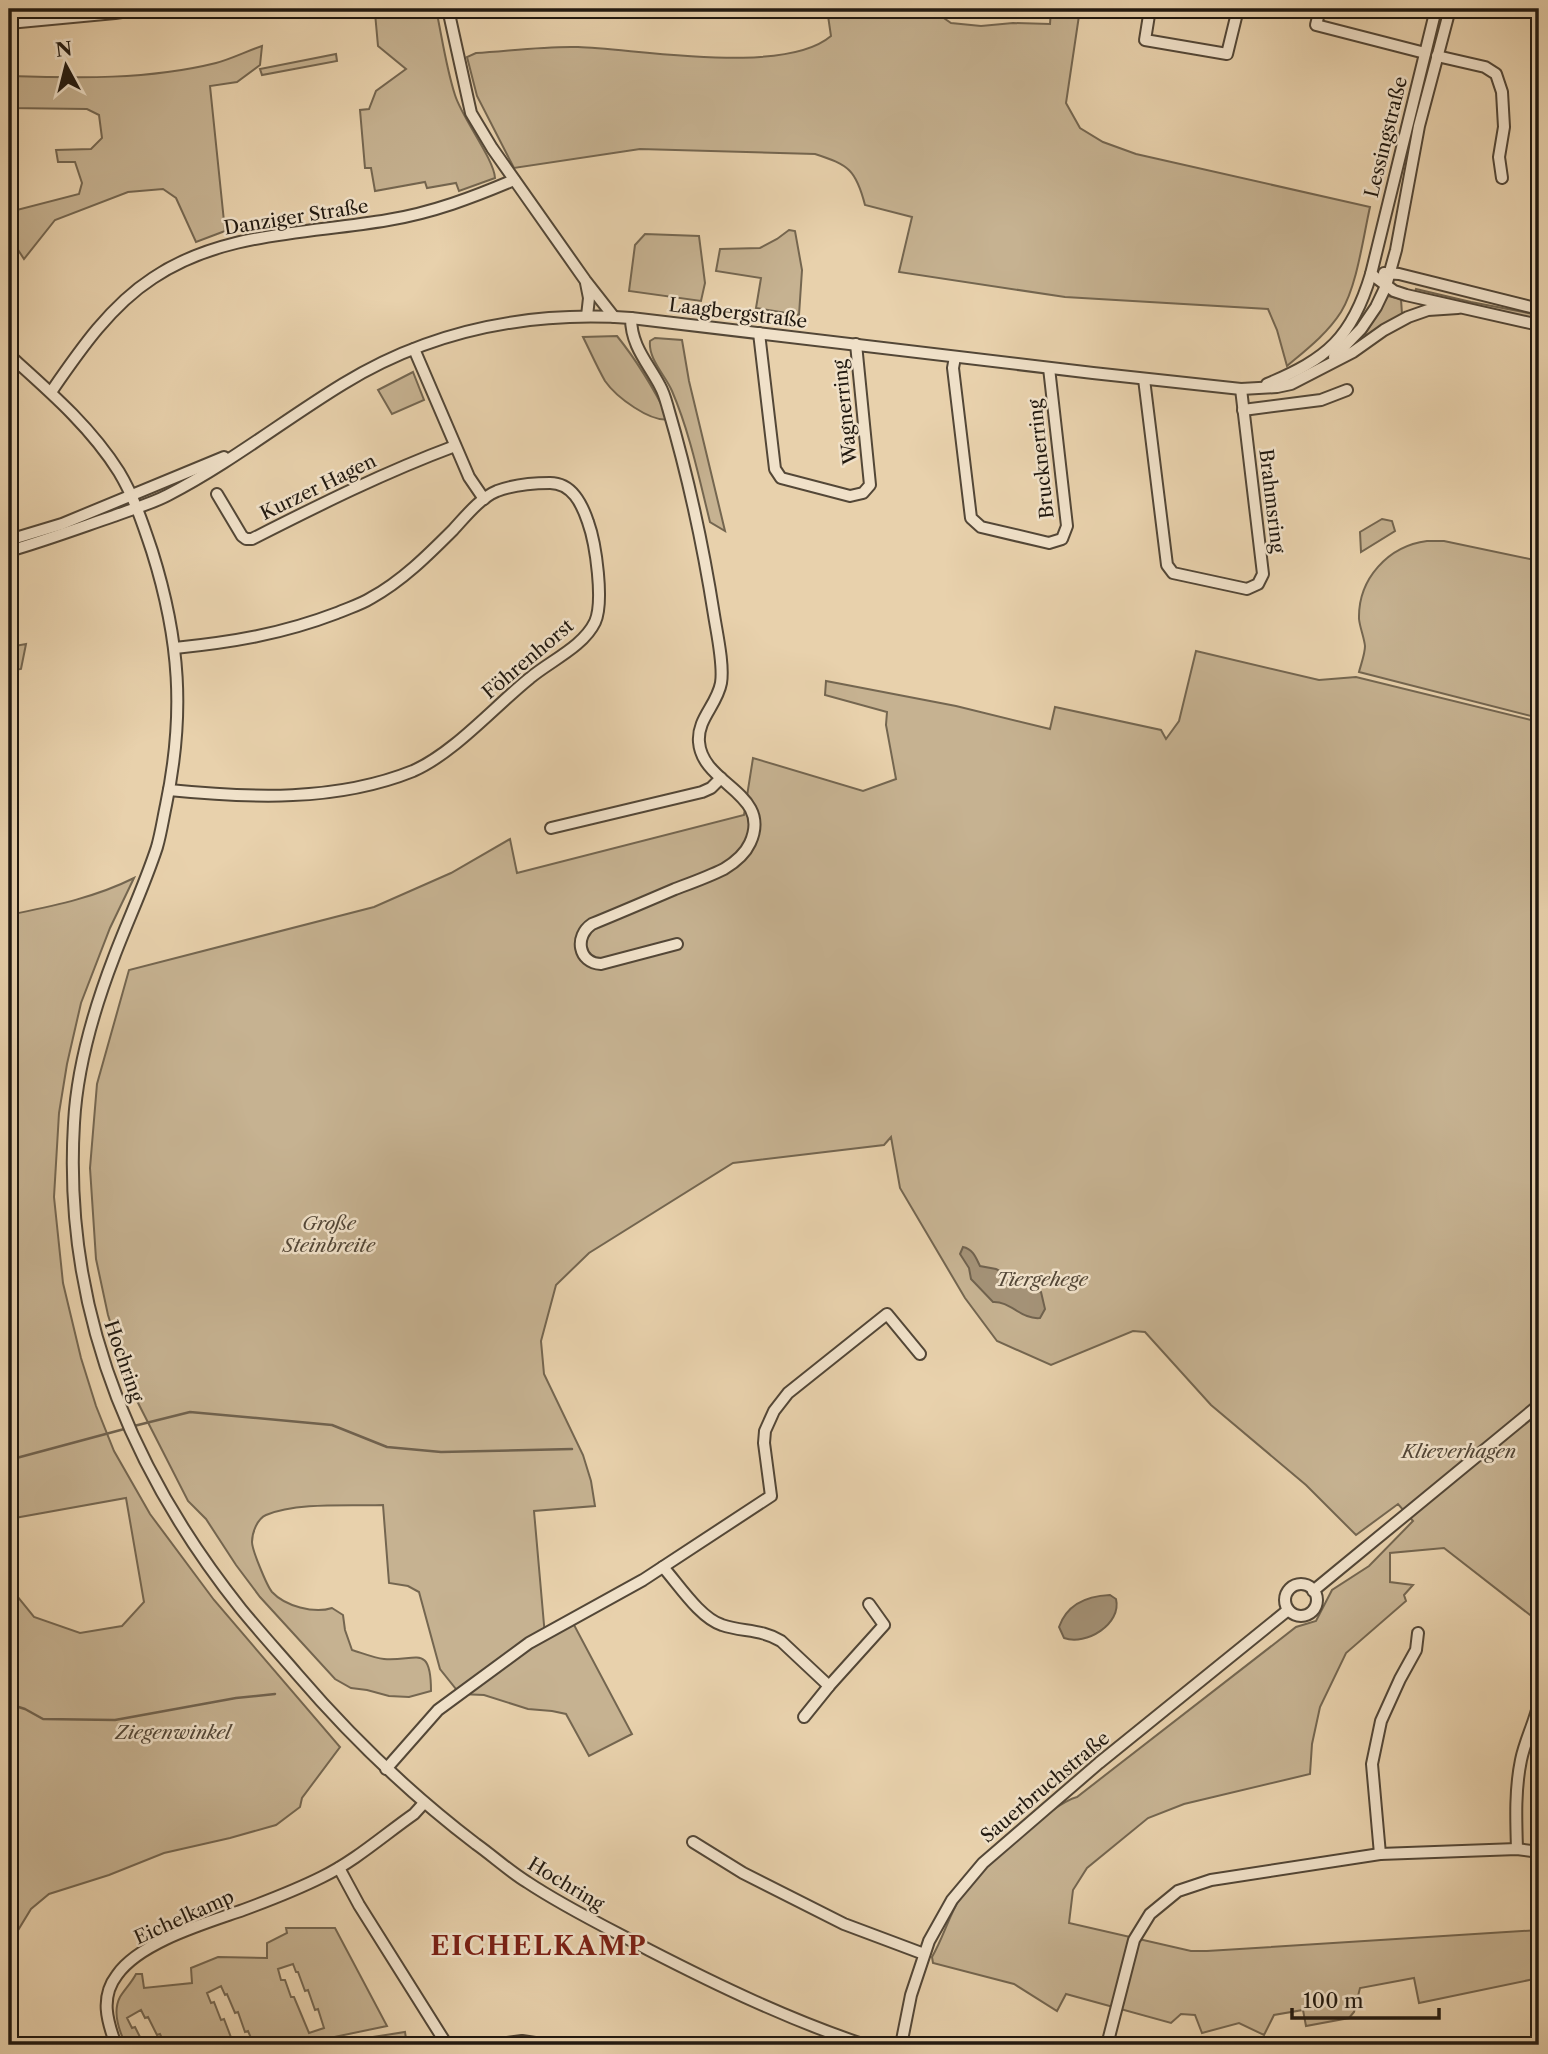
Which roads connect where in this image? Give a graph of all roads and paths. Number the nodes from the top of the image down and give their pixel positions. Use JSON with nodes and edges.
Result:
{"nodes":[{"id":1,"x":142,"y":9,"type":"edge"},
{"id":2,"x":448,"y":9,"type":"edge"},
{"id":3,"x":1150,"y":9,"type":"edge"},
{"id":4,"x":1238,"y":9,"type":"edge"},
{"id":5,"x":1320,"y":9,"type":"edge"},
{"id":6,"x":1436,"y":9,"type":"edge"},
{"id":7,"x":1450,"y":9,"type":"edge"},
{"id":8,"x":9,"y":23,"type":"edge"},
{"id":9,"x":1425,"y":53,"type":"junction"},
{"id":10,"x":1437,"y":56,"type":"junction"},
{"id":11,"x":1502,"y":178,"type":"dead end"},
{"id":12,"x":514,"y":180,"type":"junction"},
{"id":13,"x":1390,"y":272,"type":"junction"},
{"id":14,"x":1371,"y":274,"type":"junction"},
{"id":15,"x":585,"y":280,"type":"junction"},
{"id":16,"x":1386,"y":286,"type":"junction"},
{"id":17,"x":1458,"y":308,"type":"junction"},
{"id":18,"x":1539,"y":309,"type":"edge"},
{"id":19,"x":587,"y":316,"type":"junction"},
{"id":20,"x":614,"y":317,"type":"junction"},
{"id":21,"x":631,"y":318,"type":"junction"},
{"id":22,"x":1539,"y":325,"type":"edge"},
{"id":23,"x":758,"y":333,"type":"junction"},
{"id":24,"x":856,"y":344,"type":"junction"},
{"id":25,"x":414,"y":349,"type":"junction"},
{"id":26,"x":9,"y":355,"type":"edge"},
{"id":27,"x":955,"y":357,"type":"junction"},
{"id":28,"x":1049,"y":368,"type":"junction"},
{"id":29,"x":1322,"y":368,"type":"junction"},
{"id":30,"x":1144,"y":379,"type":"junction"},
{"id":31,"x":1241,"y":388,"type":"junction"},
{"id":32,"x":1258,"y":388,"type":"junction"},
{"id":33,"x":1347,"y":390,"type":"dead end"},
{"id":34,"x":51,"y":392,"type":"junction"},
{"id":35,"x":1243,"y":410,"type":"junction"},
{"id":36,"x":455,"y":446,"type":"junction"},
{"id":37,"x":243,"y":450,"type":"junction"},
{"id":38,"x":217,"y":494,"type":"dead end"},
{"id":39,"x":131,"y":495,"type":"junction"},
{"id":40,"x":484,"y":499,"type":"junction"},
{"id":41,"x":136,"y":507,"type":"junction"},
{"id":42,"x":9,"y":540,"type":"edge"},
{"id":43,"x":9,"y":551,"type":"edge"},
{"id":44,"x":175,"y":648,"type":"junction"},
{"id":45,"x":721,"y":778,"type":"junction"},
{"id":46,"x":169,"y":790,"type":"junction"},
{"id":47,"x":551,"y":828,"type":"dead end"},
{"id":48,"x":677,"y":944,"type":"dead end"},
{"id":49,"x":920,"y":1354,"type":"dead end"},
{"id":50,"x":1539,"y":1405,"type":"edge"},
{"id":51,"x":663,"y":1567,"type":"junction"},
{"id":52,"x":1313,"y":1591,"type":"junction"},
{"id":53,"x":869,"y":1604,"type":"dead end"},
{"id":54,"x":1288,"y":1610,"type":"junction"},
{"id":55,"x":1418,"y":1633,"type":"dead end"},
{"id":56,"x":829,"y":1686,"type":"junction"},
{"id":57,"x":1539,"y":1702,"type":"edge"},
{"id":58,"x":804,"y":1717,"type":"dead end"},
{"id":59,"x":386,"y":1769,"type":"junction"},
{"id":60,"x":424,"y":1803,"type":"junction"},
{"id":61,"x":693,"y":1842,"type":"dead end"},
{"id":62,"x":1517,"y":1849,"type":"junction"},
{"id":63,"x":1539,"y":1852,"type":"edge"},
{"id":64,"x":1380,"y":1854,"type":"junction"},
{"id":65,"x":339,"y":1868,"type":"junction"},
{"id":66,"x":923,"y":1954,"type":"junction"},
{"id":67,"x":116,"y":2045,"type":"edge"},
{"id":68,"x":447,"y":2045,"type":"edge"},
{"id":69,"x":492,"y":2045,"type":"edge"},
{"id":70,"x":548,"y":2045,"type":"edge"},
{"id":71,"x":865,"y":2045,"type":"edge"},
{"id":72,"x":901,"y":2045,"type":"edge"},
{"id":73,"x":1107,"y":2045,"type":"edge"}],
"edges":[{"from":1,"to":8,"type":"street"},
{"from":2,"to":12,"type":"street"},
{"from":3,"to":4,"type":"street"},
{"from":5,"to":9,"type":"street"},
{"from":6,"to":9,"type":"street","name":"Lessingstraße"},
{"from":7,"to":10,"type":"street","name":"Lessingstraße"},
{"from":9,"to":14,"type":"street","name":"Lessingstraße"},
{"from":10,"to":11,"type":"street"},
{"from":10,"to":13,"type":"street","name":"Lessingstraße"},
{"from":12,"to":15,"type":"street"},
{"from":12,"to":34,"type":"street","name":"Danziger Straße"},
{"from":13,"to":14,"type":"street"},
{"from":13,"to":16,"type":"street","name":"Laagbergstraße"},
{"from":13,"to":18,"type":"street"},
{"from":14,"to":16,"type":"street"},
{"from":14,"to":32,"type":"street","name":"Laagbergstraße"},
{"from":15,"to":19,"type":"street"},
{"from":15,"to":20,"type":"street"},
{"from":16,"to":17,"type":"street"},
{"from":16,"to":29,"type":"street","name":"Laagbergstraße"},
{"from":17,"to":22,"type":"street"},
{"from":17,"to":29,"type":"street","name":"Laagbergstraße"},
{"from":19,"to":20,"type":"street","name":"Laagbergstraße"},
{"from":19,"to":25,"type":"street","name":"Laagbergstraße"},
{"from":20,"to":21,"type":"street","name":"Laagbergstraße"},
{"from":21,"to":23,"type":"street","name":"Laagbergstraße"},
{"from":21,"to":45,"type":"street"},
{"from":23,"to":24,"type":"street","name":"Laagbergstraße"},
{"from":23,"to":24,"type":"street","name":"Wagnerring"},
{"from":24,"to":27,"type":"street","name":"Laagbergstraße"},
{"from":25,"to":36,"type":"street"},
{"from":25,"to":37,"type":"street","name":"Laagbergstraße"},
{"from":26,"to":34,"type":"street","name":"Hochring"},
{"from":27,"to":28,"type":"street","name":"Laagbergstraße"},
{"from":27,"to":28,"type":"street","name":"Brucknerring"},
{"from":28,"to":30,"type":"street","name":"Laagbergstraße"},
{"from":29,"to":32,"type":"street","name":"Laagbergstraße"},
{"from":30,"to":31,"type":"street","name":"Laagbergstraße"},
{"from":30,"to":35,"type":"street","name":"Brahmsring"},
{"from":31,"to":32,"type":"street","name":"Laagbergstraße"},
{"from":31,"to":35,"type":"street","name":"Brahmsring"},
{"from":33,"to":35,"type":"street"},
{"from":34,"to":39,"type":"street","name":"Hochring"},
{"from":36,"to":38,"type":"street","name":"Kurzer Hagen"},
{"from":36,"to":40,"type":"street"},
{"from":37,"to":39,"type":"street","name":"Laagbergstraße"},
{"from":37,"to":41,"type":"street","name":"Laagbergstraße"},
{"from":39,"to":41,"type":"street","name":"Hochring"},
{"from":39,"to":42,"type":"street","name":"Laagbergstraße"},
{"from":40,"to":44,"type":"street","name":"Föhrenhorst"},
{"from":40,"to":46,"type":"street","name":"Föhrenhorst"},
{"from":41,"to":43,"type":"street","name":"Laagbergstraße"},
{"from":41,"to":44,"type":"street","name":"Hochring"},
{"from":44,"to":46,"type":"street","name":"Hochring"},
{"from":45,"to":47,"type":"street"},
{"from":45,"to":48,"type":"street"},
{"from":46,"to":59,"type":"street","name":"Hochring"},
{"from":49,"to":51,"type":"street"},
{"from":50,"to":52,"type":"street","name":"Sauerbruchstraße"},
{"from":51,"to":56,"type":"street"},
{"from":51,"to":59,"type":"street"},
{"from":52,"to":54,"type":"street","name":"Sauerbruchstraße"},
{"from":52,"to":54,"type":"street","name":"Sauerbruchstraße"},
{"from":53,"to":56,"type":"street"},
{"from":54,"to":66,"type":"street","name":"Sauerbruchstraße"},
{"from":55,"to":64,"type":"street"},
{"from":56,"to":58,"type":"street"},
{"from":57,"to":62,"type":"street"},
{"from":59,"to":60,"type":"street","name":"Hochring"},
{"from":60,"to":65,"type":"street","name":"Eichelkamp"},
{"from":60,"to":71,"type":"street","name":"Hochring"},
{"from":61,"to":66,"type":"street"},
{"from":62,"to":63,"type":"street"},
{"from":62,"to":64,"type":"street"},
{"from":64,"to":73,"type":"street"},
{"from":65,"to":67,"type":"street","name":"Eichelkamp"},
{"from":65,"to":68,"type":"street"},
{"from":66,"to":72,"type":"street","name":"Sauerbruchstraße"},
{"from":69,"to":70,"type":"street"}]}
